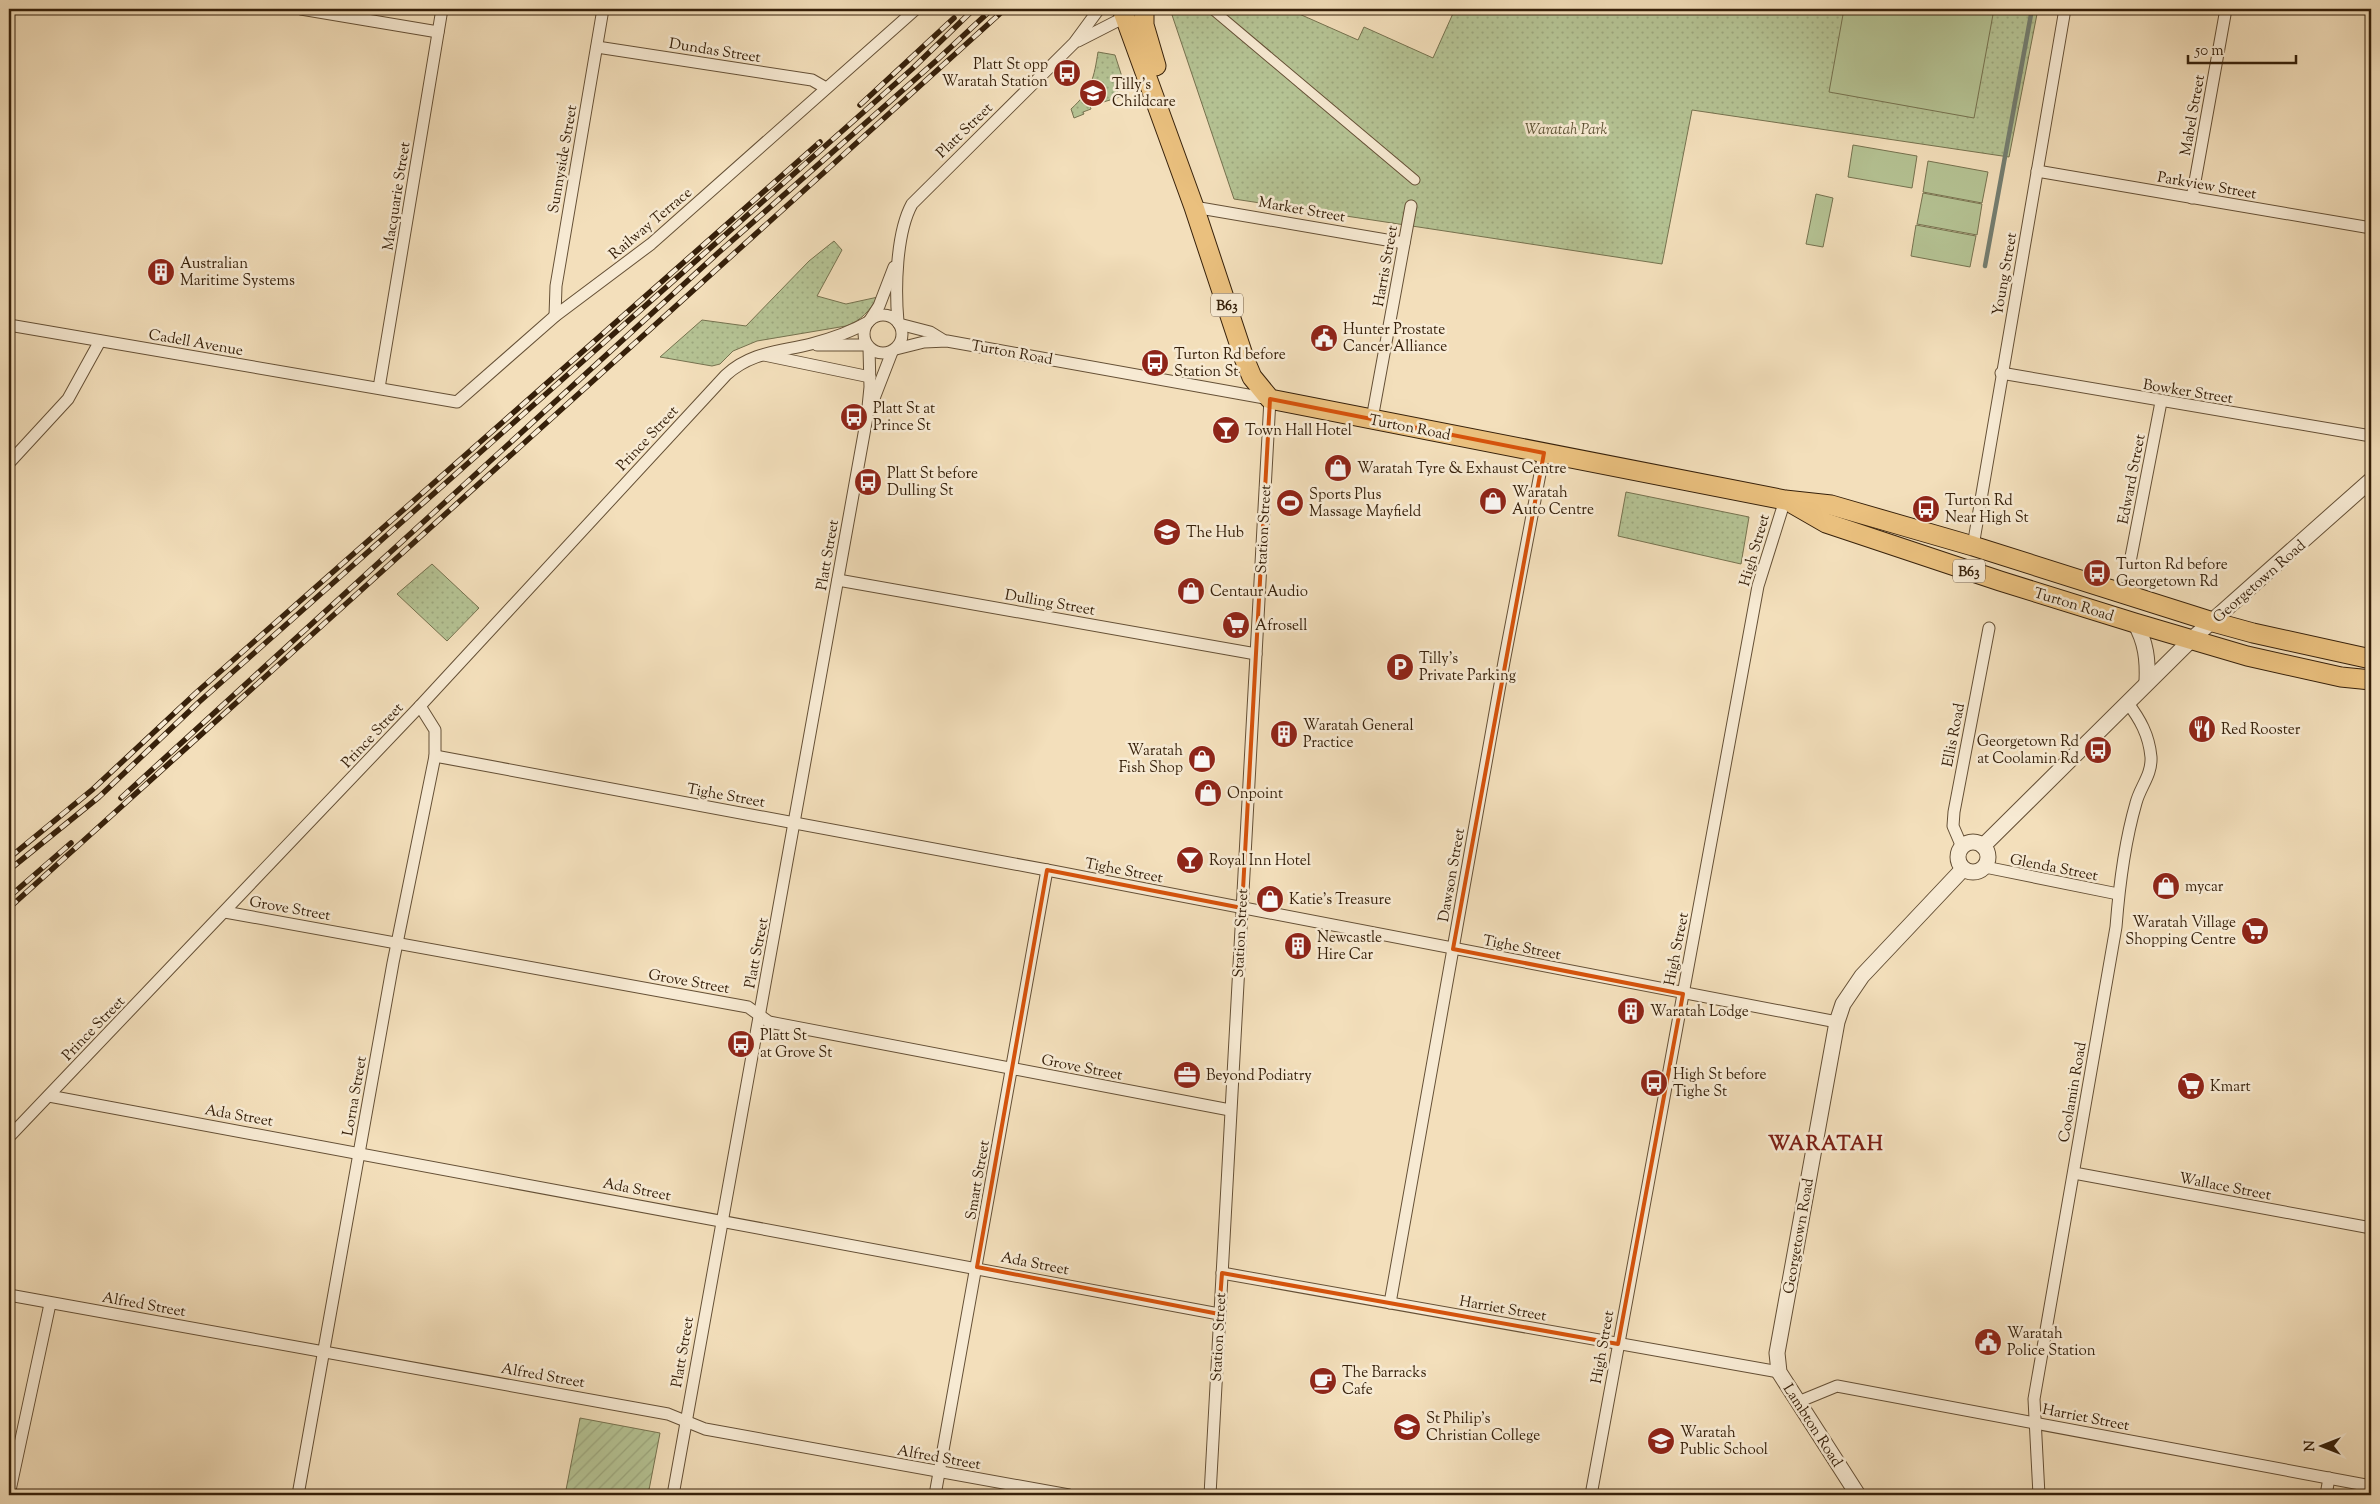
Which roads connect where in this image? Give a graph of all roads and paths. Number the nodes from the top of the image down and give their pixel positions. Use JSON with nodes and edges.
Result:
{"nodes":[{"id":1,"x":301,"y":9,"type":"edge"},
{"id":2,"x":442,"y":9,"type":"edge"},
{"id":3,"x":604,"y":9,"type":"edge"},
{"id":4,"x":916,"y":9,"type":"edge"},
{"id":5,"x":1099,"y":9,"type":"edge"},
{"id":6,"x":1144,"y":9,"type":"edge"},
{"id":7,"x":1212,"y":9,"type":"edge"},
{"id":8,"x":2065,"y":9,"type":"edge"},
{"id":9,"x":2226,"y":9,"type":"edge"},
{"id":10,"x":1126,"y":12,"type":"edge"},
{"id":11,"x":438,"y":32,"type":"junction"},
{"id":12,"x":1074,"y":43,"type":"junction"},
{"id":13,"x":597,"y":47,"type":"junction"},
{"id":14,"x":826,"y":88,"type":"junction"},
{"id":15,"x":2038,"y":171,"type":"junction"},
{"id":16,"x":1415,"y":180,"type":"dead end"},
{"id":17,"x":2192,"y":198,"type":"junction"},
{"id":18,"x":1411,"y":206,"type":"dead end"},
{"id":19,"x":1194,"y":207,"type":"junction"},
{"id":20,"x":2371,"y":228,"type":"edge"},
{"id":21,"x":1404,"y":243,"type":"junction"},
{"id":22,"x":899,"y":253,"type":"junction"},
{"id":23,"x":555,"y":316,"type":"junction"},
{"id":24,"x":869,"y":321,"type":"junction"},
{"id":25,"x":899,"y":323,"type":"junction"},
{"id":26,"x":9,"y":325,"type":"edge"},
{"id":27,"x":100,"y":341,"type":"junction"},
{"id":28,"x":947,"y":341,"type":"junction"},
{"id":29,"x":810,"y":344,"type":"junction"},
{"id":30,"x":868,"y":347,"type":"junction"},
{"id":31,"x":894,"y":350,"type":"junction"},
{"id":32,"x":757,"y":355,"type":"junction"},
{"id":33,"x":2001,"y":373,"type":"junction"},
{"id":34,"x":870,"y":377,"type":"junction"},
{"id":35,"x":379,"y":388,"type":"junction"},
{"id":36,"x":1270,"y":399,"type":"junction"},
{"id":37,"x":2162,"y":402,"type":"junction"},
{"id":38,"x":867,"y":417,"type":"junction"},
{"id":39,"x":1372,"y":420,"type":"junction"},
{"id":40,"x":2371,"y":436,"type":"edge"},
{"id":41,"x":1544,"y":453,"type":"junction"},
{"id":42,"x":9,"y":463,"type":"edge"},
{"id":43,"x":2371,"y":480,"type":"edge"},
{"id":44,"x":1785,"y":500,"type":"junction"},
{"id":45,"x":1973,"y":546,"type":"junction"},
{"id":46,"x":2130,"y":562,"type":"dead end"},
{"id":47,"x":838,"y":580,"type":"junction"},
{"id":48,"x":2135,"y":622,"type":"junction"},
{"id":49,"x":2213,"y":622,"type":"junction"},
{"id":50,"x":1989,"y":628,"type":"dead end"},
{"id":51,"x":2192,"y":640,"type":"junction"},
{"id":52,"x":1256,"y":654,"type":"junction"},
{"id":53,"x":2371,"y":659,"type":"edge"},
{"id":54,"x":2371,"y":680,"type":"edge"},
{"id":55,"x":2147,"y":682,"type":"junction"},
{"id":56,"x":2127,"y":702,"type":"junction"},
{"id":57,"x":420,"y":706,"type":"junction"},
{"id":58,"x":435,"y":756,"type":"junction"},
{"id":59,"x":795,"y":823,"type":"junction"},
{"id":60,"x":1984,"y":846,"type":"junction"},
{"id":61,"x":1962,"y":847,"type":"junction"},
{"id":62,"x":1985,"y":868,"type":"junction"},
{"id":63,"x":1963,"y":869,"type":"junction"},
{"id":64,"x":1047,"y":870,"type":"junction"},
{"id":65,"x":2118,"y":894,"type":"junction"},
{"id":66,"x":1242,"y":908,"type":"junction"},
{"id":67,"x":226,"y":912,"type":"junction"},
{"id":68,"x":397,"y":943,"type":"junction"},
{"id":69,"x":1453,"y":949,"type":"junction"},
{"id":70,"x":1683,"y":994,"type":"junction"},
{"id":71,"x":759,"y":1016,"type":"junction"},
{"id":72,"x":1837,"y":1022,"type":"junction"},
{"id":73,"x":1012,"y":1069,"type":"junction"},
{"id":74,"x":49,"y":1096,"type":"junction"},
{"id":75,"x":1230,"y":1110,"type":"junction"},
{"id":76,"x":9,"y":1137,"type":"edge"},
{"id":77,"x":359,"y":1152,"type":"junction"},
{"id":78,"x":2074,"y":1173,"type":"junction"},
{"id":79,"x":722,"y":1221,"type":"junction"},
{"id":80,"x":2371,"y":1228,"type":"edge"},
{"id":81,"x":977,"y":1267,"type":"junction"},
{"id":82,"x":1222,"y":1273,"type":"junction"},
{"id":83,"x":9,"y":1294,"type":"edge"},
{"id":84,"x":1390,"y":1303,"type":"junction"},
{"id":85,"x":50,"y":1304,"type":"junction"},
{"id":86,"x":1219,"y":1314,"type":"junction"},
{"id":87,"x":1618,"y":1344,"type":"junction"},
{"id":88,"x":324,"y":1351,"type":"junction"},
{"id":89,"x":1777,"y":1352,"type":"joint"},
{"id":90,"x":1779,"y":1372,"type":"junction"},
{"id":91,"x":1798,"y":1402,"type":"junction"},
{"id":92,"x":685,"y":1421,"type":"junction"},
{"id":93,"x":2035,"y":1422,"type":"junction"},
{"id":94,"x":939,"y":1472,"type":"junction"},
{"id":95,"x":2329,"y":1478,"type":"junction"},
{"id":96,"x":2371,"y":1486,"type":"edge"},
{"id":97,"x":9,"y":1495,"type":"edge"},
{"id":98,"x":298,"y":1495,"type":"edge"},
{"id":99,"x":673,"y":1495,"type":"edge"},
{"id":100,"x":934,"y":1495,"type":"edge"},
{"id":101,"x":1069,"y":1495,"type":"edge"},
{"id":102,"x":1210,"y":1495,"type":"edge"},
{"id":103,"x":1591,"y":1495,"type":"edge"},
{"id":104,"x":1858,"y":1495,"type":"edge"},
{"id":105,"x":2039,"y":1495,"type":"edge"},
{"id":106,"x":2326,"y":1495,"type":"edge"}],
"edges":[{"from":1,"to":11,"type":"street"},
{"from":2,"to":11,"type":"street","name":"Macquarie Street"},
{"from":3,"to":13,"type":"street","name":"Sunnyside Street"},
{"from":4,"to":14,"type":"street","name":"Railway Terrace"},
{"from":5,"to":12,"type":"street","name":"Platt Street"},
{"from":6,"to":19,"type":"main road","number":"B63"},
{"from":7,"to":16,"type":"street"},
{"from":8,"to":15,"type":"street","name":"Young Street"},
{"from":9,"to":17,"type":"street","name":"Mabel Street"},
{"from":10,"to":12,"type":"street","name":"Platt Street"},
{"from":10,"to":19,"type":"main road","number":"B63"},
{"from":11,"to":35,"type":"street","name":"Macquarie Street"},
{"from":12,"to":22,"type":"street","name":"Platt Street"},
{"from":13,"to":14,"type":"street","name":"Dundas Street"},
{"from":13,"to":23,"type":"street","name":"Sunnyside Street"},
{"from":14,"to":23,"type":"street","name":"Railway Terrace"},
{"from":15,"to":17,"type":"street","name":"Parkview Street"},
{"from":15,"to":33,"type":"street","name":"Young Street"},
{"from":17,"to":20,"type":"street","name":"Parkview Street"},
{"from":18,"to":21,"type":"street","name":"Harris Street"},
{"from":19,"to":21,"type":"street","name":"Market Street"},
{"from":19,"to":36,"type":"main road","number":"B63"},
{"from":21,"to":39,"type":"street","name":"Harris Street"},
{"from":22,"to":24,"type":"street","name":"Platt Street"},
{"from":22,"to":25,"type":"street","name":"Platt Street"},
{"from":23,"to":35,"type":"street","name":"Railway Terrace"},
{"from":24,"to":25,"type":"street"},
{"from":24,"to":29,"type":"street","name":"Prince Street"},
{"from":24,"to":30,"type":"street"},
{"from":25,"to":28,"type":"street","name":"Turton Road"},
{"from":25,"to":31,"type":"street"},
{"from":26,"to":27,"type":"street","name":"Cadell Avenue"},
{"from":27,"to":35,"type":"street","name":"Cadell Avenue"},
{"from":27,"to":42,"type":"street"},
{"from":28,"to":31,"type":"street","name":"Turton Road"},
{"from":28,"to":36,"type":"street","name":"Turton Road"},
{"from":29,"to":30,"type":"street","name":"Prince Street"},
{"from":29,"to":32,"type":"street","name":"Prince Street"},
{"from":30,"to":31,"type":"street"},
{"from":30,"to":34,"type":"street","name":"Platt Street"},
{"from":31,"to":38,"type":"street","name":"Platt Street"},
{"from":32,"to":34,"type":"street"},
{"from":32,"to":57,"type":"street","name":"Prince Street"},
{"from":33,"to":37,"type":"street","name":"Bowker Street"},
{"from":33,"to":45,"type":"street","name":"Young Street"},
{"from":34,"to":38,"type":"street","name":"Platt Street"},
{"from":36,"to":39,"type":"main road","name":"Turton Road","number":"B63"},
{"from":36,"to":52,"type":"street","name":"Station Street"},
{"from":37,"to":40,"type":"street","name":"Bowker Street"},
{"from":37,"to":46,"type":"street","name":"Edward Street"},
{"from":38,"to":47,"type":"street","name":"Platt Street"},
{"from":39,"to":41,"type":"main road","name":"Turton Road","number":"B63"},
{"from":41,"to":44,"type":"main road","name":"Turton Road","number":"B63"},
{"from":41,"to":69,"type":"street","name":"Dawson Street"},
{"from":43,"to":49,"type":"street","name":"Georgetown Road"},
{"from":44,"to":45,"type":"main road","name":"Turton Road","number":"B63"},
{"from":44,"to":48,"type":"main road","name":"Turton Road","number":"B63"},
{"from":44,"to":70,"type":"street","name":"High Street"},
{"from":45,"to":49,"type":"main road","name":"Turton Road","number":"B63"},
{"from":47,"to":52,"type":"street","name":"Dulling Street"},
{"from":47,"to":59,"type":"street","name":"Platt Street"},
{"from":48,"to":51,"type":"main road","name":"Turton Road","number":"B63"},
{"from":48,"to":55,"type":"street"},
{"from":49,"to":51,"type":"street","name":"Georgetown Road"},
{"from":49,"to":53,"type":"main road","name":"Turton Road","number":"B63"},
{"from":50,"to":61,"type":"street","name":"Ellis Road"},
{"from":51,"to":54,"type":"main road","name":"Turton Road","number":"B63"},
{"from":51,"to":55,"type":"street","name":"Georgetown Road"},
{"from":52,"to":66,"type":"street","name":"Station Street"},
{"from":55,"to":56,"type":"street","name":"Georgetown Road"},
{"from":56,"to":60,"type":"street","name":"Georgetown Road"},
{"from":56,"to":65,"type":"street","name":"Coolamin Road"},
{"from":57,"to":58,"type":"street","name":"Lorna Street"},
{"from":57,"to":67,"type":"street","name":"Prince Street"},
{"from":58,"to":59,"type":"street","name":"Tighe Street"},
{"from":58,"to":68,"type":"street","name":"Lorna Street"},
{"from":59,"to":64,"type":"street","name":"Tighe Street"},
{"from":59,"to":71,"type":"street","name":"Platt Street"},
{"from":60,"to":61,"type":"street"},
{"from":60,"to":62,"type":"street"},
{"from":61,"to":63,"type":"street"},
{"from":62,"to":63,"type":"street"},
{"from":62,"to":65,"type":"street","name":"Glenda Street"},
{"from":63,"to":72,"type":"street","name":"Georgetown Road"},
{"from":64,"to":66,"type":"street","name":"Tighe Street"},
{"from":64,"to":73,"type":"street","name":"Smart Street"},
{"from":65,"to":78,"type":"street","name":"Coolamin Road"},
{"from":66,"to":69,"type":"street","name":"Tighe Street"},
{"from":66,"to":75,"type":"street","name":"Station Street"},
{"from":67,"to":68,"type":"street","name":"Grove Street"},
{"from":67,"to":74,"type":"street","name":"Prince Street"},
{"from":68,"to":71,"type":"street","name":"Grove Street"},
{"from":68,"to":77,"type":"street","name":"Lorna Street"},
{"from":69,"to":70,"type":"street","name":"Tighe Street"},
{"from":69,"to":84,"type":"street","name":"Dawson Street"},
{"from":70,"to":72,"type":"street","name":"Tighe Street"},
{"from":70,"to":87,"type":"street","name":"High Street"},
{"from":71,"to":73,"type":"street","name":"Grove Street"},
{"from":71,"to":79,"type":"street","name":"Platt Street"},
{"from":72,"to":89,"type":"street","name":"Georgetown Road"},
{"from":73,"to":75,"type":"street","name":"Grove Street"},
{"from":73,"to":81,"type":"street","name":"Smart Street"},
{"from":74,"to":76,"type":"street","name":"Prince Street"},
{"from":74,"to":77,"type":"street","name":"Ada Street"},
{"from":75,"to":82,"type":"street","name":"Station Street"},
{"from":77,"to":79,"type":"street","name":"Ada Street"},
{"from":77,"to":88,"type":"street","name":"Lorna Street"},
{"from":78,"to":80,"type":"street","name":"Wallace Street"},
{"from":78,"to":93,"type":"street","name":"Coolamin Road"},
{"from":79,"to":81,"type":"street","name":"Ada Street"},
{"from":79,"to":92,"type":"street","name":"Platt Street"},
{"from":81,"to":86,"type":"street","name":"Ada Street"},
{"from":81,"to":94,"type":"street","name":"Smart Street"},
{"from":82,"to":84,"type":"street","name":"Harriet Street"},
{"from":82,"to":86,"type":"street","name":"Station Street"},
{"from":83,"to":85,"type":"street","name":"Alfred Street"},
{"from":84,"to":87,"type":"street","name":"Harriet Street"},
{"from":85,"to":88,"type":"street","name":"Alfred Street"},
{"from":85,"to":97,"type":"street"},
{"from":86,"to":102,"type":"street","name":"Station Street"},
{"from":87,"to":90,"type":"street","name":"Harriet Street"},
{"from":87,"to":103,"type":"street","name":"High Street"},
{"from":88,"to":92,"type":"street","name":"Alfred Street"},
{"from":88,"to":98,"type":"street","name":"Lorna Street"},
{"from":89,"to":90,"type":"street","name":"Lambton Road"},
{"from":90,"to":91,"type":"street","name":"Lambton Road"},
{"from":91,"to":93,"type":"street","name":"Harriet Street"},
{"from":91,"to":104,"type":"street","name":"Lambton Road"},
{"from":92,"to":94,"type":"street","name":"Alfred Street"},
{"from":92,"to":99,"type":"street","name":"Platt Street"},
{"from":93,"to":95,"type":"street","name":"Harriet Street"},
{"from":93,"to":105,"type":"street","name":"Coolamin Road"},
{"from":94,"to":100,"type":"street","name":"Smart Street"},
{"from":94,"to":101,"type":"street","name":"Alfred Street"},
{"from":95,"to":96,"type":"street","name":"Harriet Street"},
{"from":95,"to":106,"type":"street"}]}
